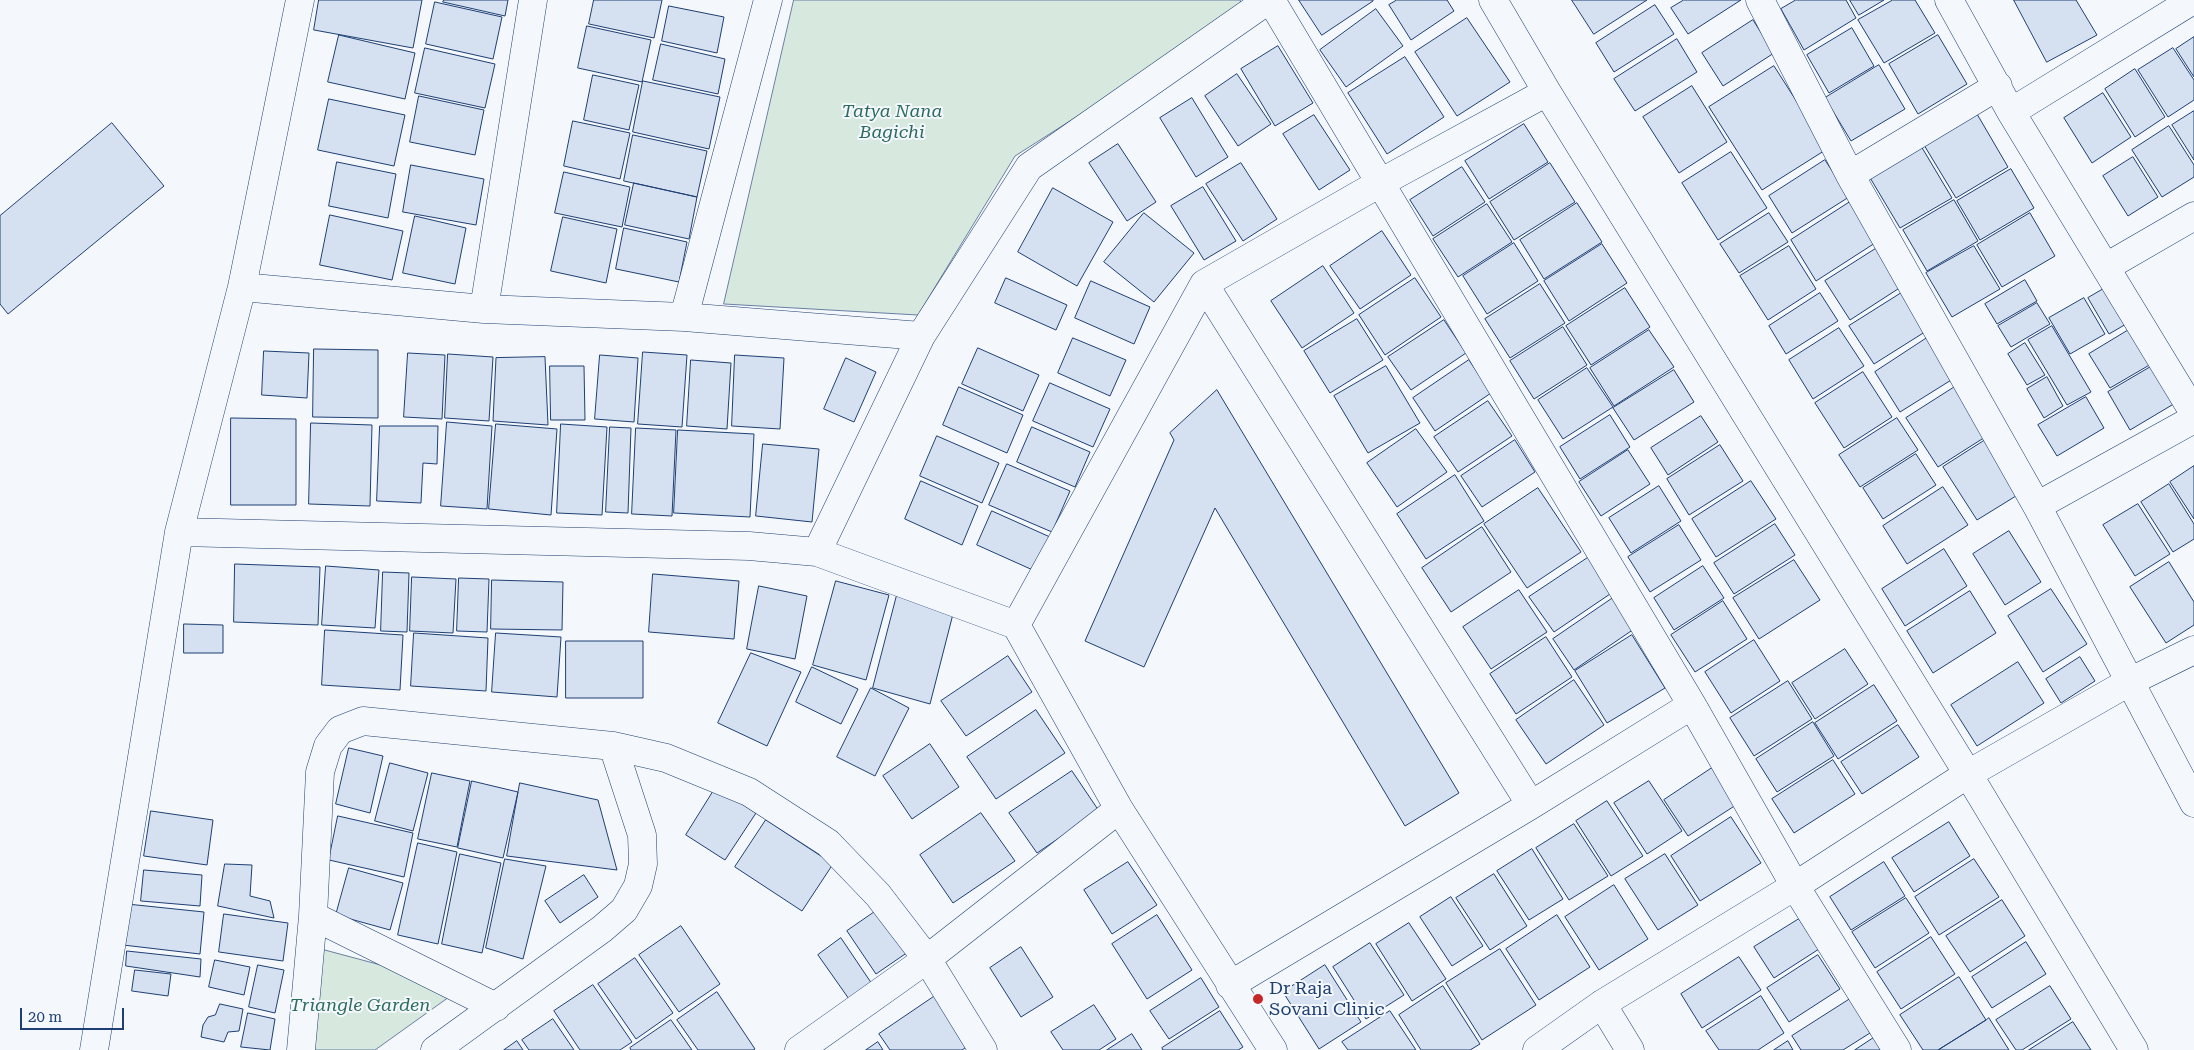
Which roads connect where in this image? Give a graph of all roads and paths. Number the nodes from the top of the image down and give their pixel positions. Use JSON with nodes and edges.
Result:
{"nodes":[{"id":1,"x":300,"y":0,"type":"edge"},
{"id":2,"x":533,"y":0,"type":"edge"},
{"id":3,"x":768,"y":0,"type":"edge"},
{"id":4,"x":1270,"y":0,"type":"edge"},
{"id":5,"x":1493,"y":0,"type":"edge"},
{"id":6,"x":1760,"y":0,"type":"edge"},
{"id":7,"x":1949,"y":0,"type":"edge"},
{"id":8,"x":2193,"y":0,"type":"edge"},
{"id":9,"x":1998,"y":86,"type":"junction"},
{"id":10,"x":1547,"y":92,"type":"junction"},
{"id":11,"x":2011,"y":112,"type":"junction"},
{"id":12,"x":1850,"y":175,"type":"junction"},
{"id":13,"x":1380,"y":183,"type":"junction"},
{"id":14,"x":2194,"y":216,"type":"edge"},
{"id":15,"x":2106,"y":267,"type":"junction"},
{"id":16,"x":1204,"y":284,"type":"junction"},
{"id":17,"x":242,"y":287,"type":"junction"},
{"id":18,"x":484,"y":309,"type":"junction"},
{"id":19,"x":684,"y":317,"type":"junction"},
{"id":20,"x":921,"y":336,"type":"junction"},
{"id":21,"x":2194,"y":413,"type":"edge"},
{"id":22,"x":2194,"y":420,"type":"edge"},
{"id":23,"x":2037,"y":506,"type":"junction"},
{"id":24,"x":179,"y":532,"type":"junction"},
{"id":25,"x":817,"y":552,"type":"junction"},
{"id":26,"x":1016,"y":625,"type":"junction"},
{"id":27,"x":2194,"y":650,"type":"edge"},
{"id":28,"x":2129,"y":682,"type":"junction"},
{"id":29,"x":1692,"y":704,"type":"junction"},
{"id":30,"x":613,"y":746,"type":"junction"},
{"id":31,"x":1968,"y":774,"type":"junction"},
{"id":32,"x":2194,"y":803,"type":"edge"},
{"id":33,"x":1531,"y":805,"type":"junction"},
{"id":34,"x":1119,"y":809,"type":"junction"},
{"id":35,"x":1795,"y":886,"type":"junction"},
{"id":36,"x":313,"y":916,"type":"junction"},
{"id":37,"x":927,"y":959,"type":"junction"},
{"id":38,"x":1230,"y":985,"type":"junction"},
{"id":39,"x":1602,"y":1004,"type":"junction"},
{"id":40,"x":496,"y":1007,"type":"junction"},
{"id":41,"x":94,"y":1050,"type":"edge"},
{"id":42,"x":300,"y":1050,"type":"edge"},
{"id":43,"x":435,"y":1050,"type":"edge"},
{"id":44,"x":799,"y":1050,"type":"edge"},
{"id":45,"x":983,"y":1050,"type":"edge"},
{"id":46,"x":1273,"y":1050,"type":"edge"},
{"id":47,"x":1537,"y":1050,"type":"edge"},
{"id":48,"x":1630,"y":1050,"type":"edge"},
{"id":49,"x":1897,"y":1050,"type":"edge"},
{"id":50,"x":2134,"y":1050,"type":"edge"}],
"edges":[{"from":1,"to":17,"type":"street"},
{"from":2,"to":18,"type":"street"},
{"from":3,"to":19,"type":"street"},
{"from":4,"to":13,"type":"street"},
{"from":4,"to":20,"type":"street"},
{"from":5,"to":10,"type":"street"},
{"from":6,"to":12,"type":"street"},
{"from":7,"to":9,"type":"street"},
{"from":8,"to":11,"type":"street"},
{"from":9,"to":11,"type":"street"},
{"from":9,"to":12,"type":"street"},
{"from":10,"to":13,"type":"street"},
{"from":10,"to":31,"type":"street"},
{"from":11,"to":15,"type":"street"},
{"from":12,"to":23,"type":"street"},
{"from":13,"to":16,"type":"street"},
{"from":13,"to":29,"type":"street"},
{"from":14,"to":15,"type":"street"},
{"from":15,"to":21,"type":"street"},
{"from":16,"to":26,"type":"street"},
{"from":16,"to":33,"type":"street"},
{"from":17,"to":18,"type":"street"},
{"from":17,"to":24,"type":"street"},
{"from":18,"to":19,"type":"street"},
{"from":19,"to":20,"type":"street"},
{"from":20,"to":25,"type":"street"},
{"from":22,"to":23,"type":"street"},
{"from":23,"to":28,"type":"street"},
{"from":24,"to":25,"type":"street"},
{"from":24,"to":41,"type":"street"},
{"from":25,"to":26,"type":"street"},
{"from":26,"to":34,"type":"street"},
{"from":27,"to":28,"type":"street"},
{"from":28,"to":31,"type":"street"},
{"from":28,"to":32,"type":"street"},
{"from":29,"to":33,"type":"street"},
{"from":29,"to":35,"type":"street"},
{"from":30,"to":36,"type":"street"},
{"from":30,"to":37,"type":"street"},
{"from":30,"to":40,"type":"street"},
{"from":31,"to":35,"type":"street"},
{"from":31,"to":50,"type":"street"},
{"from":33,"to":38,"type":"street"},
{"from":34,"to":37,"type":"street"},
{"from":34,"to":38,"type":"street"},
{"from":35,"to":39,"type":"street"},
{"from":35,"to":49,"type":"street"},
{"from":36,"to":40,"type":"street"},
{"from":36,"to":42,"type":"street"},
{"from":37,"to":44,"type":"street"},
{"from":37,"to":45,"type":"street"},
{"from":38,"to":46,"type":"street"},
{"from":39,"to":47,"type":"street"},
{"from":39,"to":48,"type":"street"},
{"from":40,"to":43,"type":"street"}]}
